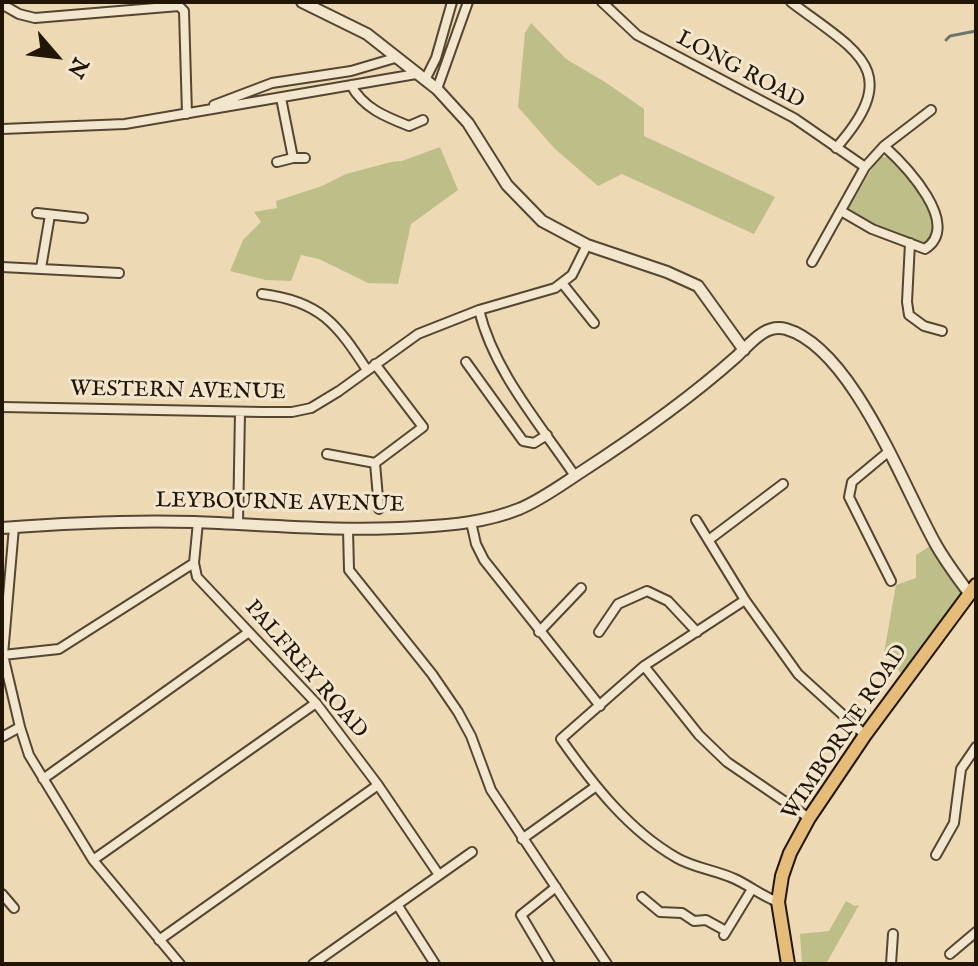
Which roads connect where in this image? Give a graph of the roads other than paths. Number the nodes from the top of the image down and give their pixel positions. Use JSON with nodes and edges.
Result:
{"nodes":[{"id":1,"x":302,"y":2,"type":"edge"},
{"id":2,"x":452,"y":2,"type":"edge"},
{"id":3,"x":468,"y":2,"type":"edge"},
{"id":4,"x":602,"y":2,"type":"edge"},
{"id":5,"x":791,"y":2,"type":"edge"},
{"id":6,"x":5,"y":6,"type":"edge"},
{"id":7,"x":395,"y":58,"type":"junction"},
{"id":8,"x":420,"y":77,"type":"junction"},
{"id":9,"x":351,"y":85,"type":"junction"},
{"id":10,"x":437,"y":89,"type":"junction"},
{"id":11,"x":281,"y":98,"type":"junction"},
{"id":12,"x":931,"y":110,"type":"dead end"},
{"id":13,"x":199,"y":112,"type":"junction"},
{"id":14,"x":187,"y":114,"type":"junction"},
{"id":15,"x":423,"y":120,"type":"dead end"},
{"id":16,"x":2,"y":129,"type":"edge"},
{"id":17,"x":884,"y":146,"type":"junction"},
{"id":18,"x":836,"y":148,"type":"junction"},
{"id":19,"x":293,"y":158,"type":"junction"},
{"id":20,"x":305,"y":158,"type":"dead end"},
{"id":21,"x":277,"y":162,"type":"dead end"},
{"id":22,"x":865,"y":167,"type":"junction"},
{"id":23,"x":841,"y":211,"type":"junction"},
{"id":24,"x":37,"y":213,"type":"dead end"},
{"id":25,"x":50,"y":215,"type":"junction"},
{"id":26,"x":83,"y":218,"type":"dead end"},
{"id":27,"x":910,"y":243,"type":"junction"},
{"id":28,"x":587,"y":245,"type":"junction"},
{"id":29,"x":812,"y":262,"type":"dead end"},
{"id":30,"x":2,"y":267,"type":"edge"},
{"id":31,"x":41,"y":268,"type":"junction"},
{"id":32,"x":119,"y":273,"type":"dead end"},
{"id":33,"x":562,"y":283,"type":"junction"},
{"id":34,"x":262,"y":294,"type":"dead end"},
{"id":35,"x":479,"y":310,"type":"junction"},
{"id":36,"x":594,"y":323,"type":"dead end"},
{"id":37,"x":942,"y":331,"type":"dead end"},
{"id":38,"x":744,"y":350,"type":"junction"},
{"id":39,"x":466,"y":362,"type":"dead end"},
{"id":40,"x":371,"y":367,"type":"junction"},
{"id":41,"x":2,"y":407,"type":"edge"},
{"id":42,"x":240,"y":412,"type":"junction"},
{"id":43,"x":547,"y":435,"type":"junction"},
{"id":44,"x":888,"y":452,"type":"junction"},
{"id":45,"x":327,"y":454,"type":"dead end"},
{"id":46,"x":375,"y":463,"type":"junction"},
{"id":47,"x":575,"y":476,"type":"junction"},
{"id":48,"x":768,"y":482,"type":"dead end"},
{"id":49,"x":783,"y":484,"type":"dead end"},
{"id":50,"x":775,"y":491,"type":"junction"},
{"id":51,"x":379,"y":509,"type":"dead end"},
{"id":52,"x":696,"y":520,"type":"dead end"},
{"id":53,"x":198,"y":522,"type":"junction"},
{"id":54,"x":471,"y":522,"type":"junction"},
{"id":55,"x":238,"y":524,"type":"junction"},
{"id":56,"x":14,"y":527,"type":"junction"},
{"id":57,"x":2,"y":528,"type":"edge"},
{"id":58,"x":348,"y":529,"type":"junction"},
{"id":59,"x":704,"y":530,"type":"junction"},
{"id":60,"x":695,"y":537,"type":"dead end"},
{"id":61,"x":710,"y":539,"type":"junction"},
{"id":62,"x":194,"y":563,"type":"junction"},
{"id":63,"x":891,"y":581,"type":"dead end"},
{"id":64,"x":581,"y":588,"type":"dead end"},
{"id":65,"x":974,"y":592,"type":"edge"},
{"id":66,"x":745,"y":600,"type":"junction"},
{"id":67,"x":249,"y":632,"type":"junction"},
{"id":68,"x":539,"y":632,"type":"junction"},
{"id":69,"x":599,"y":632,"type":"dead end"},
{"id":70,"x":697,"y":632,"type":"junction"},
{"id":71,"x":3,"y":655,"type":"edge"},
{"id":72,"x":644,"y":666,"type":"junction"},
{"id":73,"x":316,"y":703,"type":"junction"},
{"id":74,"x":600,"y":706,"type":"junction"},
{"id":75,"x":20,"y":727,"type":"junction"},
{"id":76,"x":865,"y":735,"type":"junction"},
{"id":77,"x":2,"y":737,"type":"edge"},
{"id":78,"x":976,"y":747,"type":"edge"},
{"id":79,"x":43,"y":779,"type":"junction"},
{"id":80,"x":378,"y":785,"type":"junction"},
{"id":81,"x":595,"y":787,"type":"junction"},
{"id":82,"x":809,"y":818,"type":"junction"},
{"id":83,"x":522,"y":839,"type":"junction"},
{"id":84,"x":472,"y":852,"type":"dead end"},
{"id":85,"x":936,"y":855,"type":"dead end"},
{"id":86,"x":93,"y":860,"type":"junction"},
{"id":87,"x":439,"y":875,"type":"junction"},
{"id":88,"x":556,"y":887,"type":"junction"},
{"id":89,"x":752,"y":889,"type":"junction"},
{"id":90,"x":2,"y":894,"type":"edge"},
{"id":91,"x":642,"y":897,"type":"dead end"},
{"id":92,"x":778,"y":902,"type":"junction"},
{"id":93,"x":398,"y":906,"type":"junction"},
{"id":94,"x":14,"y":908,"type":"dead end"},
{"id":95,"x":976,"y":932,"type":"edge"},
{"id":96,"x":893,"y":934,"type":"dead end"},
{"id":97,"x":159,"y":940,"type":"junction"},
{"id":98,"x":950,"y":954,"type":"dead end"},
{"id":99,"x":180,"y":964,"type":"edge"},
{"id":100,"x":313,"y":964,"type":"edge"},
{"id":101,"x":435,"y":964,"type":"edge"},
{"id":102,"x":550,"y":964,"type":"edge"},
{"id":103,"x":607,"y":964,"type":"edge"},
{"id":104,"x":788,"y":964,"type":"edge"},
{"id":105,"x":891,"y":964,"type":"edge"}],
"edges":[{"from":1,"to":7,"type":"street"},
{"from":2,"to":8,"type":"street"},
{"from":3,"to":10,"type":"street"},
{"from":4,"to":18,"type":"street","name":"LONG ROAD"},
{"from":5,"to":18,"type":"street"},
{"from":6,"to":14,"type":"street"},
{"from":7,"to":8,"type":"street"},
{"from":7,"to":13,"type":"street"},
{"from":8,"to":9,"type":"street"},
{"from":8,"to":10,"type":"street"},
{"from":9,"to":11,"type":"street"},
{"from":9,"to":15,"type":"street"},
{"from":10,"to":28,"type":"street"},
{"from":11,"to":13,"type":"street"},
{"from":11,"to":19,"type":"street"},
{"from":12,"to":17,"type":"street"},
{"from":13,"to":14,"type":"street"},
{"from":14,"to":16,"type":"street"},
{"from":17,"to":22,"type":"street"},
{"from":17,"to":27,"type":"street"},
{"from":18,"to":22,"type":"street","name":"LONG ROAD"},
{"from":19,"to":20,"type":"street"},
{"from":19,"to":21,"type":"street"},
{"from":22,"to":23,"type":"street"},
{"from":23,"to":27,"type":"street"},
{"from":23,"to":29,"type":"street"},
{"from":24,"to":25,"type":"street"},
{"from":25,"to":26,"type":"street"},
{"from":25,"to":31,"type":"street"},
{"from":27,"to":37,"type":"street"},
{"from":28,"to":33,"type":"street"},
{"from":28,"to":38,"type":"street"},
{"from":30,"to":31,"type":"street"},
{"from":31,"to":32,"type":"street"},
{"from":33,"to":35,"type":"street","name":"WESTERN AVENUE"},
{"from":33,"to":36,"type":"street"},
{"from":34,"to":40,"type":"street"},
{"from":35,"to":40,"type":"street","name":"WESTERN AVENUE"},
{"from":35,"to":43,"type":"street"},
{"from":38,"to":44,"type":"street","name":"LEYBOURNE AVENUE"},
{"from":38,"to":47,"type":"street","name":"LEYBOURNE AVENUE"},
{"from":39,"to":43,"type":"street"},
{"from":40,"to":42,"type":"street","name":"WESTERN AVENUE"},
{"from":40,"to":46,"type":"street"},
{"from":41,"to":42,"type":"street","name":"WESTERN AVENUE"},
{"from":42,"to":55,"type":"street"},
{"from":43,"to":47,"type":"street"},
{"from":44,"to":63,"type":"street"},
{"from":44,"to":65,"type":"street"},
{"from":45,"to":46,"type":"street"},
{"from":46,"to":51,"type":"street"},
{"from":47,"to":54,"type":"street","name":"LEYBOURNE AVENUE"},
{"from":48,"to":50,"type":"street"},
{"from":49,"to":50,"type":"street"},
{"from":50,"to":61,"type":"street"},
{"from":52,"to":59,"type":"street"},
{"from":53,"to":55,"type":"street","name":"LEYBOURNE AVENUE"},
{"from":53,"to":56,"type":"street","name":"LEYBOURNE AVENUE"},
{"from":53,"to":62,"type":"street"},
{"from":54,"to":58,"type":"street","name":"LEYBOURNE AVENUE"},
{"from":54,"to":68,"type":"street"},
{"from":55,"to":58,"type":"street","name":"LEYBOURNE AVENUE"},
{"from":56,"to":57,"type":"street","name":"LEYBOURNE AVENUE"},
{"from":56,"to":71,"type":"street"},
{"from":58,"to":83,"type":"street"},
{"from":59,"to":60,"type":"street"},
{"from":59,"to":61,"type":"street"},
{"from":61,"to":66,"type":"street"},
{"from":62,"to":67,"type":"street","name":"PALFREY ROAD"},
{"from":62,"to":71,"type":"street"},
{"from":64,"to":68,"type":"street"},
{"from":65,"to":76,"type":"main road","name":"WIMBORNE ROAD"},
{"from":66,"to":70,"type":"street"},
{"from":66,"to":76,"type":"street"},
{"from":67,"to":73,"type":"street","name":"PALFREY ROAD"},
{"from":67,"to":79,"type":"street"},
{"from":68,"to":74,"type":"street"},
{"from":69,"to":70,"type":"street"},
{"from":70,"to":72,"type":"street"},
{"from":71,"to":75,"type":"street"},
{"from":72,"to":74,"type":"street"},
{"from":72,"to":82,"type":"street"},
{"from":73,"to":80,"type":"street","name":"PALFREY ROAD"},
{"from":73,"to":86,"type":"street"},
{"from":74,"to":81,"type":"street"},
{"from":75,"to":77,"type":"street"},
{"from":75,"to":79,"type":"street"},
{"from":76,"to":82,"type":"main road","name":"WIMBORNE ROAD"},
{"from":78,"to":85,"type":"street"},
{"from":79,"to":86,"type":"street"},
{"from":80,"to":87,"type":"street","name":"PALFREY ROAD"},
{"from":80,"to":97,"type":"street"},
{"from":81,"to":83,"type":"street"},
{"from":81,"to":89,"type":"street"},
{"from":82,"to":92,"type":"main road","name":"WIMBORNE ROAD"},
{"from":83,"to":88,"type":"street"},
{"from":84,"to":87,"type":"street"},
{"from":86,"to":97,"type":"street"},
{"from":87,"to":93,"type":"street"},
{"from":88,"to":102,"type":"street"},
{"from":88,"to":103,"type":"street"},
{"from":89,"to":91,"type":"street"},
{"from":89,"to":92,"type":"street"},
{"from":90,"to":94,"type":"street"},
{"from":92,"to":104,"type":"main road","name":"WIMBORNE ROAD"},
{"from":93,"to":100,"type":"street"},
{"from":93,"to":101,"type":"street"},
{"from":95,"to":98,"type":"street"},
{"from":96,"to":105,"type":"street"},
{"from":97,"to":99,"type":"street"}]}
